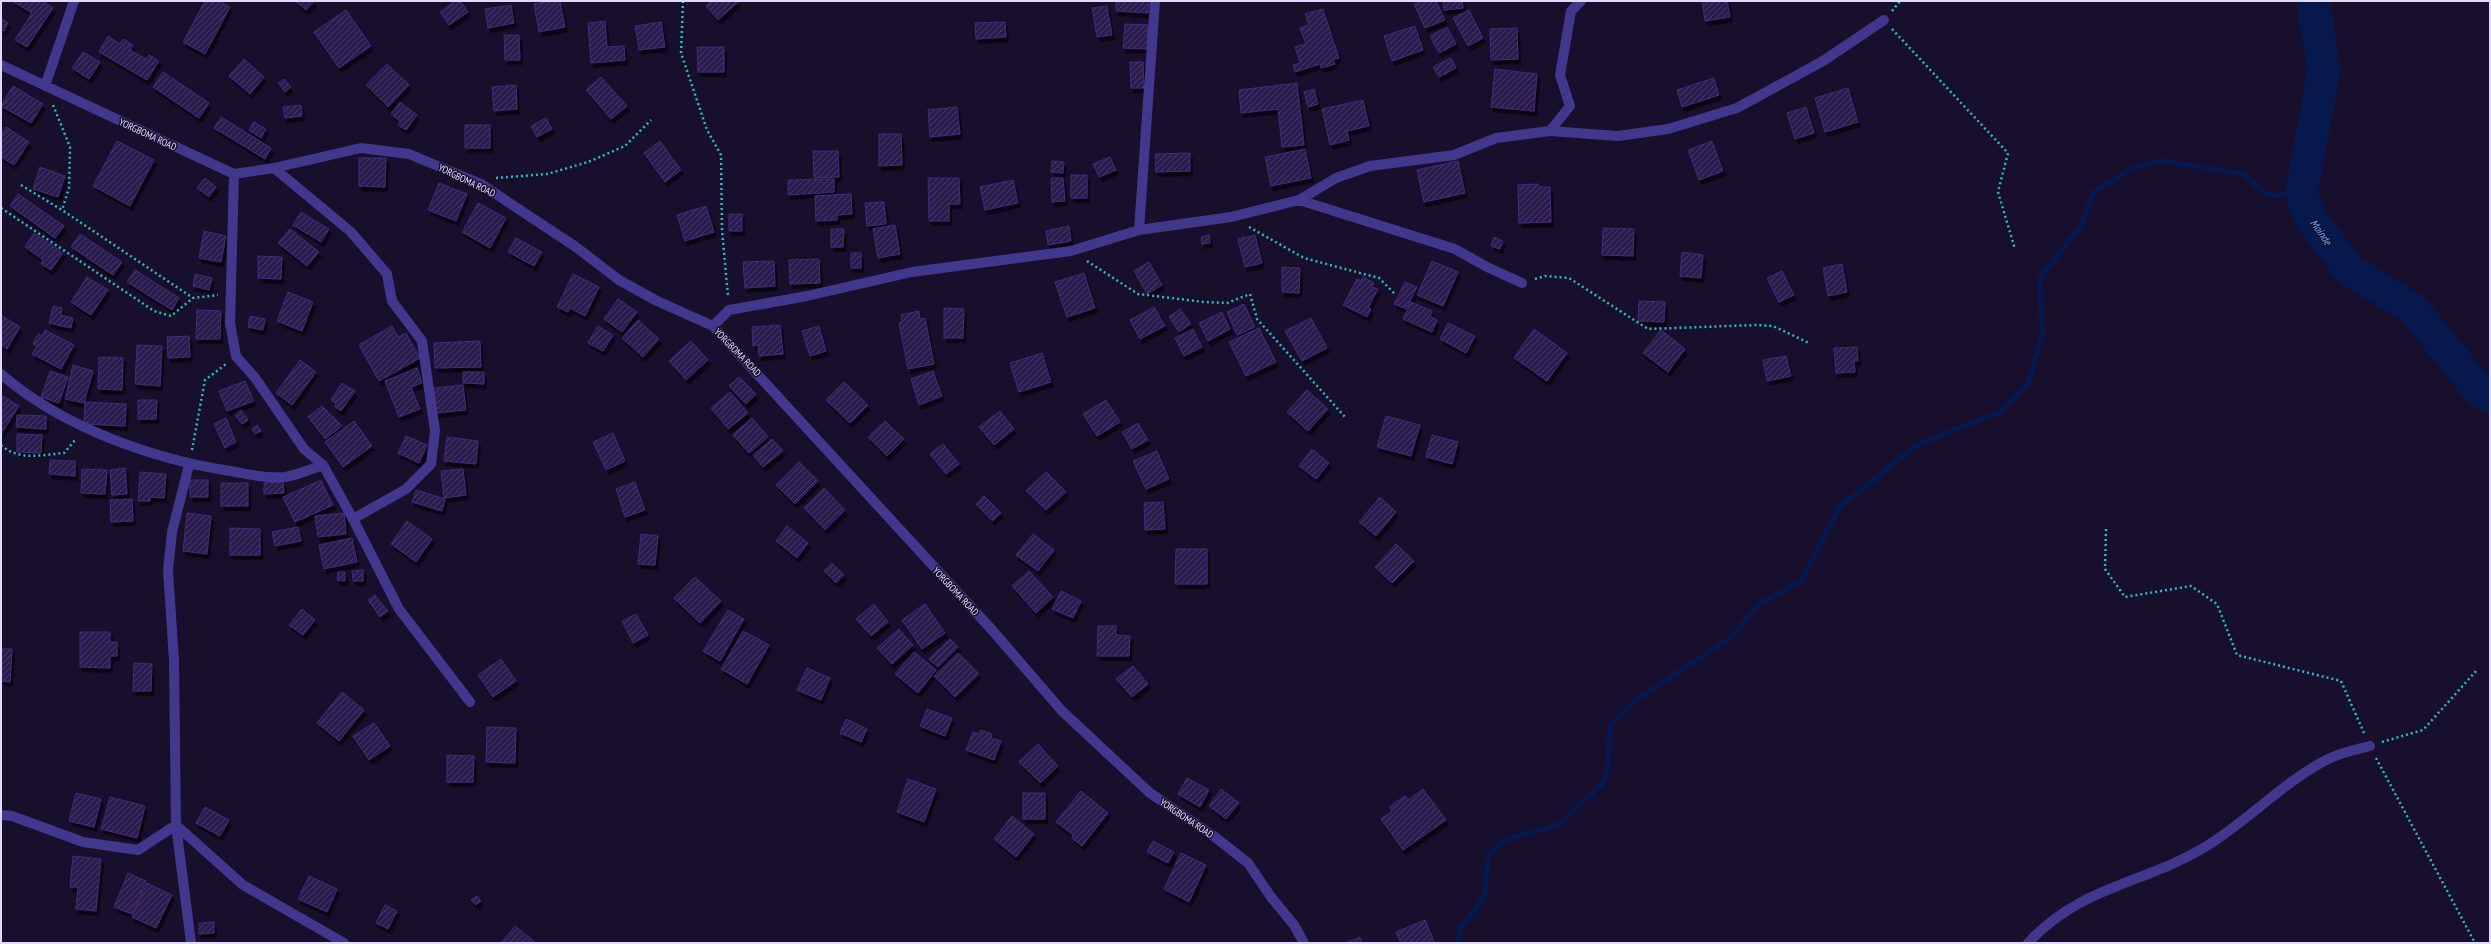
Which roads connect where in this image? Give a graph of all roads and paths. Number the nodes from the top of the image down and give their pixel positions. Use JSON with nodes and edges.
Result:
{"nodes":[{"id":1,"x":74,"y":1,"type":"edge"},
{"id":2,"x":683,"y":1,"type":"edge"},
{"id":3,"x":1155,"y":1,"type":"edge"},
{"id":4,"x":1582,"y":1,"type":"edge"},
{"id":5,"x":1900,"y":1,"type":"edge"},
{"id":6,"x":1884,"y":20,"type":"junction"},
{"id":7,"x":1,"y":65,"type":"edge"},
{"id":8,"x":45,"y":86,"type":"junction"},
{"id":9,"x":651,"y":120,"type":"dead end"},
{"id":10,"x":1550,"y":131,"type":"junction"},
{"id":11,"x":274,"y":168,"type":"junction"},
{"id":12,"x":234,"y":174,"type":"junction"},
{"id":13,"x":481,"y":184,"type":"junction"},
{"id":14,"x":21,"y":185,"type":"dead end"},
{"id":15,"x":1299,"y":200,"type":"junction"},
{"id":16,"x":1,"y":208,"type":"edge"},
{"id":17,"x":62,"y":210,"type":"junction"},
{"id":18,"x":1231,"y":217,"type":"junction"},
{"id":19,"x":1139,"y":230,"type":"junction"},
{"id":20,"x":2015,"y":249,"type":"dead end"},
{"id":21,"x":1071,"y":251,"type":"junction"},
{"id":22,"x":1522,"y":282,"type":"joint"},
{"id":23,"x":230,"y":293,"type":"junction"},
{"id":24,"x":1394,"y":293,"type":"dead end"},
{"id":25,"x":193,"y":298,"type":"junction"},
{"id":26,"x":729,"y":310,"type":"junction"},
{"id":27,"x":713,"y":326,"type":"junction"},
{"id":28,"x":1809,"y":343,"type":"dead end"},
{"id":29,"x":236,"y":356,"type":"junction"},
{"id":30,"x":1,"y":374,"type":"edge"},
{"id":31,"x":1345,"y":417,"type":"dead end"},
{"id":32,"x":86,"y":428,"type":"junction"},
{"id":33,"x":1,"y":445,"type":"edge"},
{"id":34,"x":189,"y":465,"type":"junction"},
{"id":35,"x":323,"y":465,"type":"junction"},
{"id":36,"x":354,"y":519,"type":"junction"},
{"id":37,"x":2106,"y":529,"type":"dead end"},
{"id":38,"x":2477,"y":670,"type":"dead end"},
{"id":39,"x":470,"y":702,"type":"dead end"},
{"id":40,"x":2370,"y":746,"type":"junction"},
{"id":41,"x":1,"y":815,"type":"edge"},
{"id":42,"x":176,"y":826,"type":"junction"},
{"id":43,"x":191,"y":943,"type":"edge"},
{"id":44,"x":344,"y":943,"type":"edge"},
{"id":45,"x":1304,"y":943,"type":"edge"},
{"id":46,"x":2028,"y":943,"type":"edge"},
{"id":47,"x":2475,"y":943,"type":"edge"}],
"edges":[{"from":1,"to":8,"type":"street"},
{"from":2,"to":26,"type":"path"},
{"from":3,"to":19,"type":"street"},
{"from":4,"to":10,"type":"street"},
{"from":5,"to":6,"type":"path"},
{"from":6,"to":10,"type":"street"},
{"from":6,"to":20,"type":"path"},
{"from":7,"to":8,"type":"street","name":"YORGBOMA ROAD"},
{"from":8,"to":12,"type":"street","name":"YORGBOMA ROAD"},
{"from":8,"to":17,"type":"path"},
{"from":9,"to":13,"type":"path"},
{"from":10,"to":15,"type":"street"},
{"from":11,"to":12,"type":"street","name":"YORGBOMA ROAD"},
{"from":11,"to":13,"type":"street","name":"YORGBOMA ROAD"},
{"from":11,"to":36,"type":"street"},
{"from":12,"to":23,"type":"street"},
{"from":13,"to":27,"type":"street","name":"YORGBOMA ROAD"},
{"from":14,"to":17,"type":"path"},
{"from":15,"to":18,"type":"street"},
{"from":15,"to":22,"type":"street"},
{"from":16,"to":25,"type":"path"},
{"from":17,"to":25,"type":"path"},
{"from":18,"to":19,"type":"street"},
{"from":18,"to":24,"type":"path"},
{"from":19,"to":21,"type":"street"},
{"from":21,"to":26,"type":"street"},
{"from":21,"to":31,"type":"path"},
{"from":22,"to":28,"type":"path"},
{"from":23,"to":25,"type":"path"},
{"from":23,"to":29,"type":"street"},
{"from":26,"to":27,"type":"street"},
{"from":27,"to":45,"type":"street","name":"YORGBOMA ROAD"},
{"from":29,"to":34,"type":"path"},
{"from":29,"to":35,"type":"street"},
{"from":30,"to":32,"type":"street"},
{"from":32,"to":33,"type":"path"},
{"from":32,"to":34,"type":"street"},
{"from":34,"to":35,"type":"street"},
{"from":34,"to":42,"type":"street"},
{"from":35,"to":36,"type":"street"},
{"from":36,"to":39,"type":"street"},
{"from":37,"to":40,"type":"path"},
{"from":38,"to":40,"type":"path"},
{"from":40,"to":46,"type":"street"},
{"from":40,"to":47,"type":"path"},
{"from":41,"to":42,"type":"street"},
{"from":42,"to":43,"type":"street"},
{"from":42,"to":44,"type":"street"}]}
